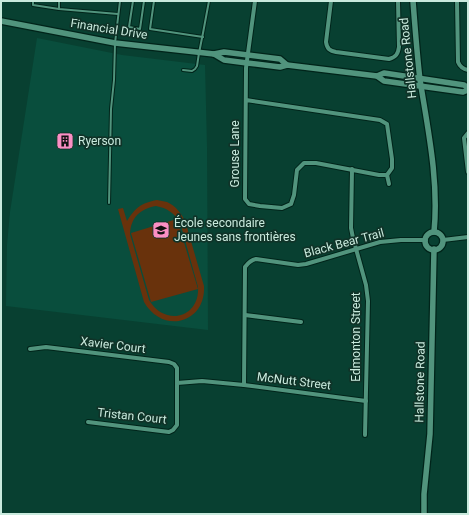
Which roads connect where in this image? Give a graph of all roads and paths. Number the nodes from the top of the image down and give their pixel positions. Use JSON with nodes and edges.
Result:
{"nodes":[{"id":1,"x":33,"y":1,"type":"edge"},
{"id":2,"x":59,"y":1,"type":"edge"},
{"id":3,"x":120,"y":1,"type":"edge"},
{"id":4,"x":133,"y":1,"type":"edge"},
{"id":5,"x":144,"y":1,"type":"edge"},
{"id":6,"x":154,"y":1,"type":"edge"},
{"id":7,"x":209,"y":1,"type":"edge"},
{"id":8,"x":255,"y":1,"type":"edge"},
{"id":9,"x":332,"y":1,"type":"edge"},
{"id":10,"x":398,"y":1,"type":"edge"},
{"id":11,"x":413,"y":1,"type":"edge"},
{"id":12,"x":457,"y":1,"type":"edge"},
{"id":13,"x":59,"y":9,"type":"junction"},
{"id":14,"x":118,"y":14,"type":"junction"},
{"id":15,"x":1,"y":21,"type":"edge"},
{"id":16,"x":203,"y":37,"type":"junction"},
{"id":17,"x":115,"y":43,"type":"junction"},
{"id":18,"x":199,"y":53,"type":"junction"},
{"id":19,"x":214,"y":54,"type":"junction"},
{"id":20,"x":248,"y":55,"type":"junction"},
{"id":21,"x":247,"y":63,"type":"junction"},
{"id":22,"x":287,"y":65,"type":"junction"},
{"id":23,"x":184,"y":70,"type":"dead end"},
{"id":24,"x":468,"y":70,"type":"edge"},
{"id":25,"x":377,"y":76,"type":"junction"},
{"id":26,"x":420,"y":78,"type":"junction"},
{"id":27,"x":421,"y":86,"type":"junction"},
{"id":28,"x":468,"y":89,"type":"edge"},
{"id":29,"x":246,"y":100,"type":"junction"},
{"id":30,"x":468,"y":133,"type":"edge"},
{"id":31,"x":352,"y":169,"type":"junction"},
{"id":32,"x":468,"y":172,"type":"edge"},
{"id":33,"x":386,"y":175,"type":"junction"},
{"id":34,"x":390,"y":184,"type":"dead end"},
{"id":35,"x":110,"y":203,"type":"dead end"},
{"id":36,"x":434,"y":232,"type":"junction"},
{"id":37,"x":468,"y":237,"type":"edge"},
{"id":38,"x":426,"y":240,"type":"junction"},
{"id":39,"x":443,"y":240,"type":"junction"},
{"id":40,"x":356,"y":249,"type":"junction"},
{"id":41,"x":434,"y":249,"type":"junction"},
{"id":42,"x":244,"y":315,"type":"junction"},
{"id":43,"x":301,"y":322,"type":"dead end"},
{"id":44,"x":30,"y":349,"type":"dead end"},
{"id":45,"x":177,"y":382,"type":"junction"},
{"id":46,"x":244,"y":385,"type":"junction"},
{"id":47,"x":366,"y":400,"type":"junction"},
{"id":48,"x":88,"y":422,"type":"dead end"},
{"id":49,"x":365,"y":435,"type":"dead end"},
{"id":50,"x":424,"y":514,"type":"edge"}],
"edges":[{"from":1,"to":13,"type":"lane"},
{"from":2,"to":13,"type":"lane"},
{"from":3,"to":14,"type":"lane"},
{"from":4,"to":5,"type":"lane"},
{"from":6,"to":16,"type":"lane"},
{"from":7,"to":16,"type":"lane"},
{"from":8,"to":20,"type":"street","name":"Grouse Lane"},
{"from":9,"to":10,"type":"street"},
{"from":11,"to":26,"type":"street","name":"Hallstone Road"},
{"from":12,"to":24,"type":"street"},
{"from":13,"to":14,"type":"lane"},
{"from":14,"to":17,"type":"lane"},
{"from":15,"to":17,"type":"street","name":"Financial Drive"},
{"from":16,"to":18,"type":"lane"},
{"from":17,"to":18,"type":"street","name":"Financial Drive"},
{"from":17,"to":35,"type":"lane"},
{"from":18,"to":19,"type":"street","name":"Financial Drive"},
{"from":18,"to":23,"type":"lane"},
{"from":19,"to":20,"type":"street","name":"Financial Drive"},
{"from":19,"to":21,"type":"street","name":"Financial Drive"},
{"from":20,"to":21,"type":"street","name":"Grouse Lane"},
{"from":20,"to":22,"type":"street","name":"Financial Drive"},
{"from":21,"to":22,"type":"street","name":"Financial Drive"},
{"from":21,"to":29,"type":"street","name":"Grouse Lane"},
{"from":22,"to":25,"type":"street","name":"Financial Drive"},
{"from":25,"to":26,"type":"street","name":"Financial Drive"},
{"from":25,"to":27,"type":"street","name":"Financial Drive"},
{"from":26,"to":27,"type":"street","name":"Hallstone Road"},
{"from":26,"to":28,"type":"street","name":"Financial Drive"},
{"from":27,"to":28,"type":"street","name":"Financial Drive"},
{"from":27,"to":36,"type":"street","name":"Hallstone Road"},
{"from":29,"to":31,"type":"street","name":"Grouse Lane"},
{"from":29,"to":33,"type":"street"},
{"from":30,"to":32,"type":"street"},
{"from":31,"to":33,"type":"street","name":"Grouse Lane"},
{"from":31,"to":40,"type":"street","name":"Edmonton Street"},
{"from":33,"to":34,"type":"street"},
{"from":36,"to":38,"type":"street"},
{"from":36,"to":39,"type":"street"},
{"from":37,"to":39,"type":"street"},
{"from":38,"to":40,"type":"street","name":"Black Bear Trail"},
{"from":38,"to":41,"type":"street"},
{"from":39,"to":41,"type":"street"},
{"from":40,"to":42,"type":"street","name":"Black Bear Trail"},
{"from":40,"to":47,"type":"street","name":"Edmonton Street"},
{"from":41,"to":50,"type":"street","name":"Hallstone Road"},
{"from":42,"to":43,"type":"street"},
{"from":42,"to":46,"type":"street","name":"Black Bear Trail"},
{"from":44,"to":45,"type":"street","name":"Xavier Court"},
{"from":45,"to":46,"type":"street","name":"McNutt Street"},
{"from":45,"to":48,"type":"street","name":"Tristan Court"},
{"from":46,"to":47,"type":"street","name":"McNutt Street"},
{"from":47,"to":49,"type":"street","name":"Edmonton Street"}]}
